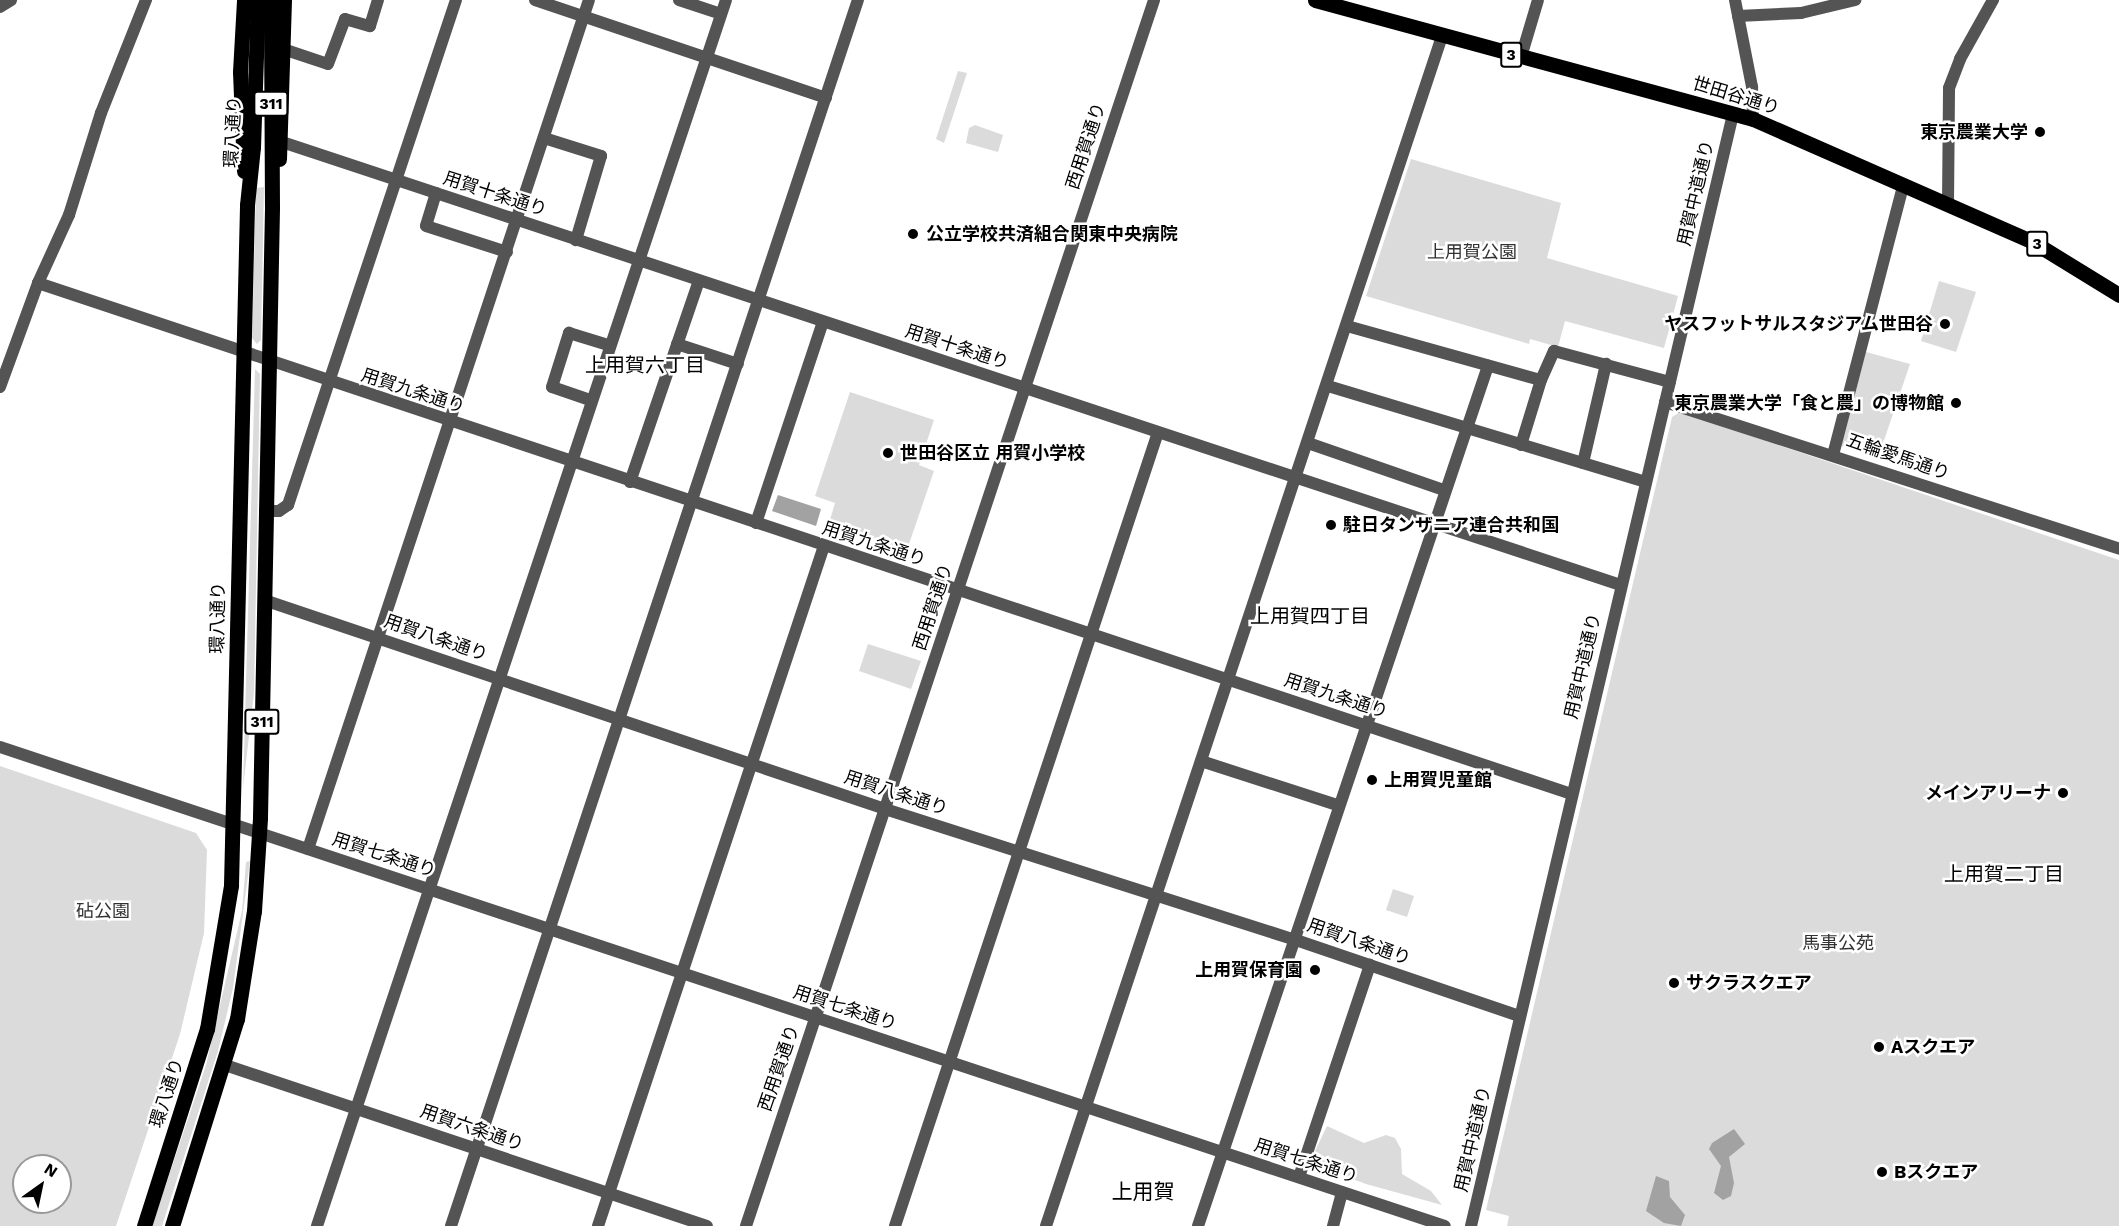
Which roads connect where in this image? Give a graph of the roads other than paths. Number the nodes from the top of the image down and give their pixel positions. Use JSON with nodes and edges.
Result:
{"nodes":[{"id":1,"x":11,"y":0,"type":"edge"},
{"id":2,"x":146,"y":0,"type":"edge"},
{"id":3,"x":244,"y":0,"type":"edge"},
{"id":4,"x":258,"y":0,"type":"edge"},
{"id":5,"x":271,"y":0,"type":"edge"},
{"id":6,"x":284,"y":0,"type":"edge"},
{"id":7,"x":378,"y":0,"type":"edge"},
{"id":8,"x":456,"y":0,"type":"edge"},
{"id":9,"x":535,"y":0,"type":"edge"},
{"id":10,"x":589,"y":0,"type":"edge"},
{"id":11,"x":679,"y":0,"type":"edge"},
{"id":12,"x":726,"y":0,"type":"edge"},
{"id":13,"x":858,"y":0,"type":"edge"},
{"id":14,"x":1154,"y":0,"type":"edge"},
{"id":15,"x":1538,"y":0,"type":"edge"},
{"id":16,"x":1735,"y":0,"type":"edge"},
{"id":17,"x":1855,"y":0,"type":"edge"},
{"id":18,"x":1993,"y":0,"type":"edge"},
{"id":19,"x":1324,"y":1,"type":"edge"},
{"id":20,"x":0,"y":7,"type":"edge"},
{"id":21,"x":721,"y":14,"type":"junction"},
{"id":22,"x":1738,"y":15,"type":"junction"},
{"id":23,"x":584,"y":16,"type":"junction"},
{"id":24,"x":1442,"y":36,"type":"junction"},
{"id":25,"x":283,"y":49,"type":"junction"},
{"id":26,"x":1521,"y":57,"type":"junction"},
{"id":27,"x":707,"y":58,"type":"junction"},
{"id":28,"x":826,"y":98,"type":"junction"},
{"id":29,"x":1733,"y":114,"type":"junction"},
{"id":30,"x":1753,"y":119,"type":"junction"},
{"id":31,"x":544,"y":138,"type":"junction"},
{"id":32,"x":282,"y":142,"type":"junction"},
{"id":33,"x":397,"y":180,"type":"junction"},
{"id":34,"x":1903,"y":187,"type":"junction"},
{"id":35,"x":436,"y":194,"type":"junction"},
{"id":36,"x":247,"y":205,"type":"junction"},
{"id":37,"x":1948,"y":205,"type":"junction"},
{"id":38,"x":272,"y":207,"type":"junction"},
{"id":39,"x":517,"y":220,"type":"junction"},
{"id":40,"x":576,"y":240,"type":"junction"},
{"id":41,"x":507,"y":252,"type":"junction"},
{"id":42,"x":636,"y":260,"type":"junction"},
{"id":43,"x":699,"y":281,"type":"junction"},
{"id":44,"x":38,"y":283,"type":"junction"},
{"id":45,"x":2119,"y":295,"type":"edge"},
{"id":46,"x":759,"y":301,"type":"junction"},
{"id":47,"x":823,"y":322,"type":"junction"},
{"id":48,"x":1347,"y":326,"type":"junction"},
{"id":49,"x":677,"y":344,"type":"junction"},
{"id":50,"x":608,"y":345,"type":"junction"},
{"id":51,"x":243,"y":352,"type":"junction"},
{"id":52,"x":269,"y":361,"type":"junction"},
{"id":53,"x":738,"y":364,"type":"junction"},
{"id":54,"x":1606,"y":364,"type":"junction"},
{"id":55,"x":1488,"y":366,"type":"junction"},
{"id":56,"x":1541,"y":380,"type":"junction"},
{"id":57,"x":328,"y":381,"type":"junction"},
{"id":58,"x":1670,"y":382,"type":"junction"},
{"id":59,"x":1328,"y":386,"type":"junction"},
{"id":60,"x":0,"y":387,"type":"edge"},
{"id":61,"x":1024,"y":388,"type":"junction"},
{"id":62,"x":590,"y":400,"type":"junction"},
{"id":63,"x":1665,"y":402,"type":"junction"},
{"id":64,"x":449,"y":422,"type":"junction"},
{"id":65,"x":1466,"y":428,"type":"junction"},
{"id":66,"x":1157,"y":435,"type":"junction"},
{"id":67,"x":1308,"y":443,"type":"junction"},
{"id":68,"x":1521,"y":445,"type":"junction"},
{"id":69,"x":1833,"y":455,"type":"junction"},
{"id":70,"x":570,"y":461,"type":"junction"},
{"id":71,"x":1582,"y":463,"type":"junction"},
{"id":72,"x":1296,"y":477,"type":"junction"},
{"id":73,"x":630,"y":482,"type":"junction"},
{"id":74,"x":1646,"y":482,"type":"junction"},
{"id":75,"x":1444,"y":490,"type":"junction"},
{"id":76,"x":692,"y":502,"type":"junction"},
{"id":77,"x":265,"y":511,"type":"junction"},
{"id":78,"x":756,"y":523,"type":"junction"},
{"id":79,"x":1431,"y":525,"type":"junction"},
{"id":80,"x":824,"y":546,"type":"junction"},
{"id":81,"x":2119,"y":549,"type":"edge"},
{"id":82,"x":1621,"y":585,"type":"junction"},
{"id":83,"x":957,"y":590,"type":"junction"},
{"id":84,"x":264,"y":600,"type":"junction"},
{"id":85,"x":378,"y":637,"type":"junction"},
{"id":86,"x":1090,"y":637,"type":"junction"},
{"id":87,"x":499,"y":678,"type":"junction"},
{"id":88,"x":1228,"y":680,"type":"junction"},
{"id":89,"x":620,"y":718,"type":"junction"},
{"id":90,"x":1365,"y":724,"type":"junction"},
{"id":91,"x":0,"y":747,"type":"edge"},
{"id":92,"x":1201,"y":761,"type":"junction"},
{"id":93,"x":752,"y":764,"type":"junction"},
{"id":94,"x":1571,"y":794,"type":"junction"},
{"id":95,"x":1337,"y":805,"type":"junction"},
{"id":96,"x":885,"y":809,"type":"junction"},
{"id":97,"x":234,"y":825,"type":"junction"},
{"id":98,"x":260,"y":833,"type":"junction"},
{"id":99,"x":308,"y":849,"type":"junction"},
{"id":100,"x":1020,"y":850,"type":"junction"},
{"id":101,"x":428,"y":889,"type":"junction"},
{"id":102,"x":1156,"y":896,"type":"junction"},
{"id":103,"x":549,"y":929,"type":"junction"},
{"id":104,"x":1293,"y":939,"type":"junction"},
{"id":105,"x":1370,"y":965,"type":"junction"},
{"id":106,"x":682,"y":973,"type":"junction"},
{"id":107,"x":1520,"y":1016,"type":"junction"},
{"id":108,"x":816,"y":1017,"type":"junction"},
{"id":109,"x":951,"y":1062,"type":"junction"},
{"id":110,"x":225,"y":1065,"type":"junction"},
{"id":111,"x":1086,"y":1107,"type":"junction"},
{"id":112,"x":357,"y":1108,"type":"junction"},
{"id":113,"x":477,"y":1149,"type":"junction"},
{"id":114,"x":1223,"y":1152,"type":"junction"},
{"id":115,"x":1299,"y":1178,"type":"junction"},
{"id":116,"x":1342,"y":1192,"type":"junction"},
{"id":117,"x":608,"y":1195,"type":"junction"},
{"id":118,"x":144,"y":1226,"type":"edge"},
{"id":119,"x":172,"y":1226,"type":"edge"},
{"id":120,"x":317,"y":1226,"type":"edge"},
{"id":121,"x":452,"y":1226,"type":"edge"},
{"id":122,"x":598,"y":1226,"type":"edge"},
{"id":123,"x":707,"y":1226,"type":"edge"},
{"id":124,"x":746,"y":1226,"type":"edge"},
{"id":125,"x":895,"y":1226,"type":"edge"},
{"id":126,"x":1047,"y":1226,"type":"edge"},
{"id":127,"x":1198,"y":1226,"type":"edge"},
{"id":128,"x":1333,"y":1226,"type":"edge"},
{"id":129,"x":1444,"y":1226,"type":"edge"},
{"id":130,"x":1471,"y":1226,"type":"edge"}],
"edges":[{"from":1,"to":20,"type":"street"},
{"from":2,"to":44,"type":"street"},
{"from":3,"to":36,"type":"main road"},
{"from":4,"to":36,"type":"main road","name":"環八通り","number":"311"},
{"from":5,"to":38,"type":"main road","name":"環八通り","number":"311"},
{"from":6,"to":25,"type":"main road"},
{"from":7,"to":25,"type":"street"},
{"from":8,"to":33,"type":"street"},
{"from":9,"to":23,"type":"street"},
{"from":10,"to":23,"type":"street"},
{"from":11,"to":21,"type":"street"},
{"from":12,"to":21,"type":"street"},
{"from":13,"to":28,"type":"street"},
{"from":14,"to":61,"type":"street","name":"西用賀通り"},
{"from":15,"to":26,"type":"street"},
{"from":16,"to":22,"type":"street"},
{"from":17,"to":22,"type":"street"},
{"from":18,"to":37,"type":"street"},
{"from":19,"to":24,"type":"main road","name":"世田谷通り","number":"3"},
{"from":21,"to":27,"type":"street"},
{"from":22,"to":30,"type":"street"},
{"from":23,"to":27,"type":"street"},
{"from":23,"to":31,"type":"street"},
{"from":24,"to":26,"type":"main road","name":"世田谷通り","number":"3"},
{"from":24,"to":48,"type":"street"},
{"from":25,"to":32,"type":"main road"},
{"from":26,"to":29,"type":"main road","name":"世田谷通り","number":"3"},
{"from":27,"to":28,"type":"street"},
{"from":27,"to":42,"type":"street"},
{"from":28,"to":46,"type":"street"},
{"from":29,"to":30,"type":"main road","name":"世田谷通り","number":"3"},
{"from":29,"to":58,"type":"street","name":"用賀中道通り"},
{"from":30,"to":34,"type":"main road","name":"世田谷通り","number":"3"},
{"from":31,"to":39,"type":"street"},
{"from":31,"to":40,"type":"street"},
{"from":32,"to":33,"type":"street","name":"用賀十条通り"},
{"from":32,"to":38,"type":"main road"},
{"from":33,"to":35,"type":"street","name":"用賀十条通り"},
{"from":33,"to":57,"type":"street"},
{"from":34,"to":37,"type":"main road","name":"世田谷通り","number":"3"},
{"from":34,"to":69,"type":"street"},
{"from":35,"to":39,"type":"street","name":"用賀十条通り"},
{"from":35,"to":41,"type":"street"},
{"from":36,"to":51,"type":"main road","name":"環八通り","number":"311"},
{"from":37,"to":45,"type":"main road","name":"世田谷通り","number":"3"},
{"from":38,"to":52,"type":"main road","name":"環八通り","number":"311"},
{"from":39,"to":40,"type":"street","name":"用賀十条通り"},
{"from":39,"to":41,"type":"street"},
{"from":40,"to":42,"type":"street","name":"用賀十条通り"},
{"from":41,"to":64,"type":"street"},
{"from":42,"to":43,"type":"street","name":"用賀十条通り"},
{"from":42,"to":50,"type":"street"},
{"from":43,"to":46,"type":"street","name":"用賀十条通り"},
{"from":43,"to":49,"type":"street"},
{"from":44,"to":51,"type":"street","name":"用賀九条通り"},
{"from":44,"to":60,"type":"street"},
{"from":46,"to":47,"type":"street","name":"用賀十条通り"},
{"from":46,"to":53,"type":"street"},
{"from":47,"to":61,"type":"street","name":"用賀十条通り"},
{"from":47,"to":78,"type":"street"},
{"from":48,"to":55,"type":"street"},
{"from":48,"to":59,"type":"street"},
{"from":49,"to":53,"type":"street"},
{"from":49,"to":73,"type":"street"},
{"from":50,"to":62,"type":"street"},
{"from":50,"to":62,"type":"street"},
{"from":51,"to":52,"type":"street","name":"用賀九条通り"},
{"from":51,"to":97,"type":"main road","name":"環八通り","number":"311"},
{"from":52,"to":57,"type":"street","name":"用賀九条通り"},
{"from":52,"to":77,"type":"main road","name":"環八通り","number":"311"},
{"from":53,"to":76,"type":"street"},
{"from":54,"to":56,"type":"street"},
{"from":54,"to":58,"type":"street"},
{"from":54,"to":71,"type":"street"},
{"from":55,"to":56,"type":"street"},
{"from":55,"to":65,"type":"street"},
{"from":56,"to":68,"type":"street"},
{"from":57,"to":64,"type":"street","name":"用賀九条通り"},
{"from":57,"to":77,"type":"street"},
{"from":58,"to":63,"type":"street","name":"用賀中道通り"},
{"from":59,"to":65,"type":"street"},
{"from":59,"to":67,"type":"street"},
{"from":61,"to":66,"type":"street","name":"用賀十条通り"},
{"from":61,"to":83,"type":"street","name":"西用賀通り"},
{"from":62,"to":70,"type":"street"},
{"from":63,"to":69,"type":"street","name":"五輪愛馬通り"},
{"from":63,"to":74,"type":"street","name":"用賀中道通り"},
{"from":64,"to":70,"type":"street","name":"用賀九条通り"},
{"from":64,"to":85,"type":"street"},
{"from":65,"to":68,"type":"street"},
{"from":65,"to":75,"type":"street"},
{"from":66,"to":72,"type":"street","name":"用賀十条通り"},
{"from":66,"to":86,"type":"street"},
{"from":67,"to":72,"type":"street"},
{"from":67,"to":75,"type":"street"},
{"from":68,"to":71,"type":"street"},
{"from":69,"to":81,"type":"street","name":"五輪愛馬通り"},
{"from":70,"to":73,"type":"street","name":"用賀九条通り"},
{"from":70,"to":87,"type":"street"},
{"from":71,"to":74,"type":"street"},
{"from":72,"to":79,"type":"street","name":"用賀十条通り"},
{"from":72,"to":88,"type":"street"},
{"from":73,"to":76,"type":"street","name":"用賀九条通り"},
{"from":74,"to":82,"type":"street","name":"用賀中道通り"},
{"from":75,"to":79,"type":"street"},
{"from":76,"to":78,"type":"street","name":"用賀九条通り"},
{"from":76,"to":89,"type":"street"},
{"from":77,"to":84,"type":"main road","name":"環八通り","number":"311"},
{"from":78,"to":80,"type":"street","name":"用賀九条通り"},
{"from":79,"to":82,"type":"street","name":"用賀十条通り"},
{"from":79,"to":90,"type":"street"},
{"from":80,"to":83,"type":"street","name":"用賀九条通り"},
{"from":80,"to":93,"type":"street"},
{"from":82,"to":94,"type":"street","name":"用賀中道通り"},
{"from":83,"to":86,"type":"street","name":"用賀九条通り"},
{"from":83,"to":96,"type":"street","name":"西用賀通り"},
{"from":84,"to":85,"type":"street","name":"用賀八条通り"},
{"from":84,"to":98,"type":"main road","name":"環八通り","number":"311"},
{"from":85,"to":87,"type":"street","name":"用賀八条通り"},
{"from":85,"to":99,"type":"street"},
{"from":86,"to":88,"type":"street","name":"用賀九条通り"},
{"from":86,"to":100,"type":"street"},
{"from":87,"to":89,"type":"street","name":"用賀八条通り"},
{"from":87,"to":101,"type":"street"},
{"from":88,"to":90,"type":"street","name":"用賀九条通り"},
{"from":88,"to":92,"type":"street"},
{"from":89,"to":93,"type":"street","name":"用賀八条通り"},
{"from":89,"to":103,"type":"street"},
{"from":90,"to":94,"type":"street","name":"用賀九条通り"},
{"from":90,"to":95,"type":"street"},
{"from":91,"to":97,"type":"street","name":"用賀七条通り"},
{"from":92,"to":95,"type":"street"},
{"from":92,"to":102,"type":"street"},
{"from":93,"to":96,"type":"street","name":"用賀八条通り"},
{"from":93,"to":106,"type":"street"},
{"from":94,"to":107,"type":"street","name":"用賀中道通り"},
{"from":95,"to":104,"type":"street"},
{"from":96,"to":100,"type":"street","name":"用賀八条通り"},
{"from":96,"to":108,"type":"street","name":"西用賀通り"},
{"from":97,"to":98,"type":"street","name":"用賀七条通り"},
{"from":97,"to":118,"type":"main road","name":"環八通り","number":"311"},
{"from":98,"to":99,"type":"street","name":"用賀七条通り"},
{"from":98,"to":110,"type":"main road","name":"環八通り","number":"311"},
{"from":99,"to":101,"type":"street","name":"用賀七条通り"},
{"from":100,"to":102,"type":"street","name":"用賀八条通り"},
{"from":100,"to":109,"type":"street"},
{"from":101,"to":103,"type":"street","name":"用賀七条通り"},
{"from":101,"to":112,"type":"street"},
{"from":102,"to":104,"type":"street","name":"用賀八条通り"},
{"from":102,"to":111,"type":"street"},
{"from":103,"to":106,"type":"street","name":"用賀七条通り"},
{"from":103,"to":113,"type":"street"},
{"from":104,"to":105,"type":"street","name":"用賀八条通り"},
{"from":104,"to":114,"type":"street"},
{"from":105,"to":107,"type":"street","name":"用賀八条通り"},
{"from":105,"to":115,"type":"street"},
{"from":106,"to":108,"type":"street","name":"用賀七条通り"},
{"from":106,"to":117,"type":"street"},
{"from":107,"to":130,"type":"street","name":"用賀中道通り"},
{"from":108,"to":109,"type":"street","name":"用賀七条通り"},
{"from":108,"to":124,"type":"street","name":"西用賀通り"},
{"from":109,"to":111,"type":"street","name":"用賀七条通り"},
{"from":109,"to":125,"type":"street"},
{"from":110,"to":112,"type":"street","name":"用賀六条通り"},
{"from":110,"to":119,"type":"main road","name":"環八通り","number":"311"},
{"from":111,"to":114,"type":"street","name":"用賀七条通り"},
{"from":111,"to":126,"type":"street"},
{"from":112,"to":113,"type":"street","name":"用賀六条通り"},
{"from":112,"to":120,"type":"street"},
{"from":113,"to":117,"type":"street","name":"用賀六条通り"},
{"from":113,"to":121,"type":"street"},
{"from":114,"to":115,"type":"street","name":"用賀七条通り"},
{"from":114,"to":127,"type":"street"},
{"from":115,"to":116,"type":"street","name":"用賀七条通り"},
{"from":116,"to":128,"type":"street"},
{"from":116,"to":129,"type":"street","name":"用賀七条通り"},
{"from":117,"to":122,"type":"street"},
{"from":117,"to":123,"type":"street","name":"用賀六条通り"}]}
